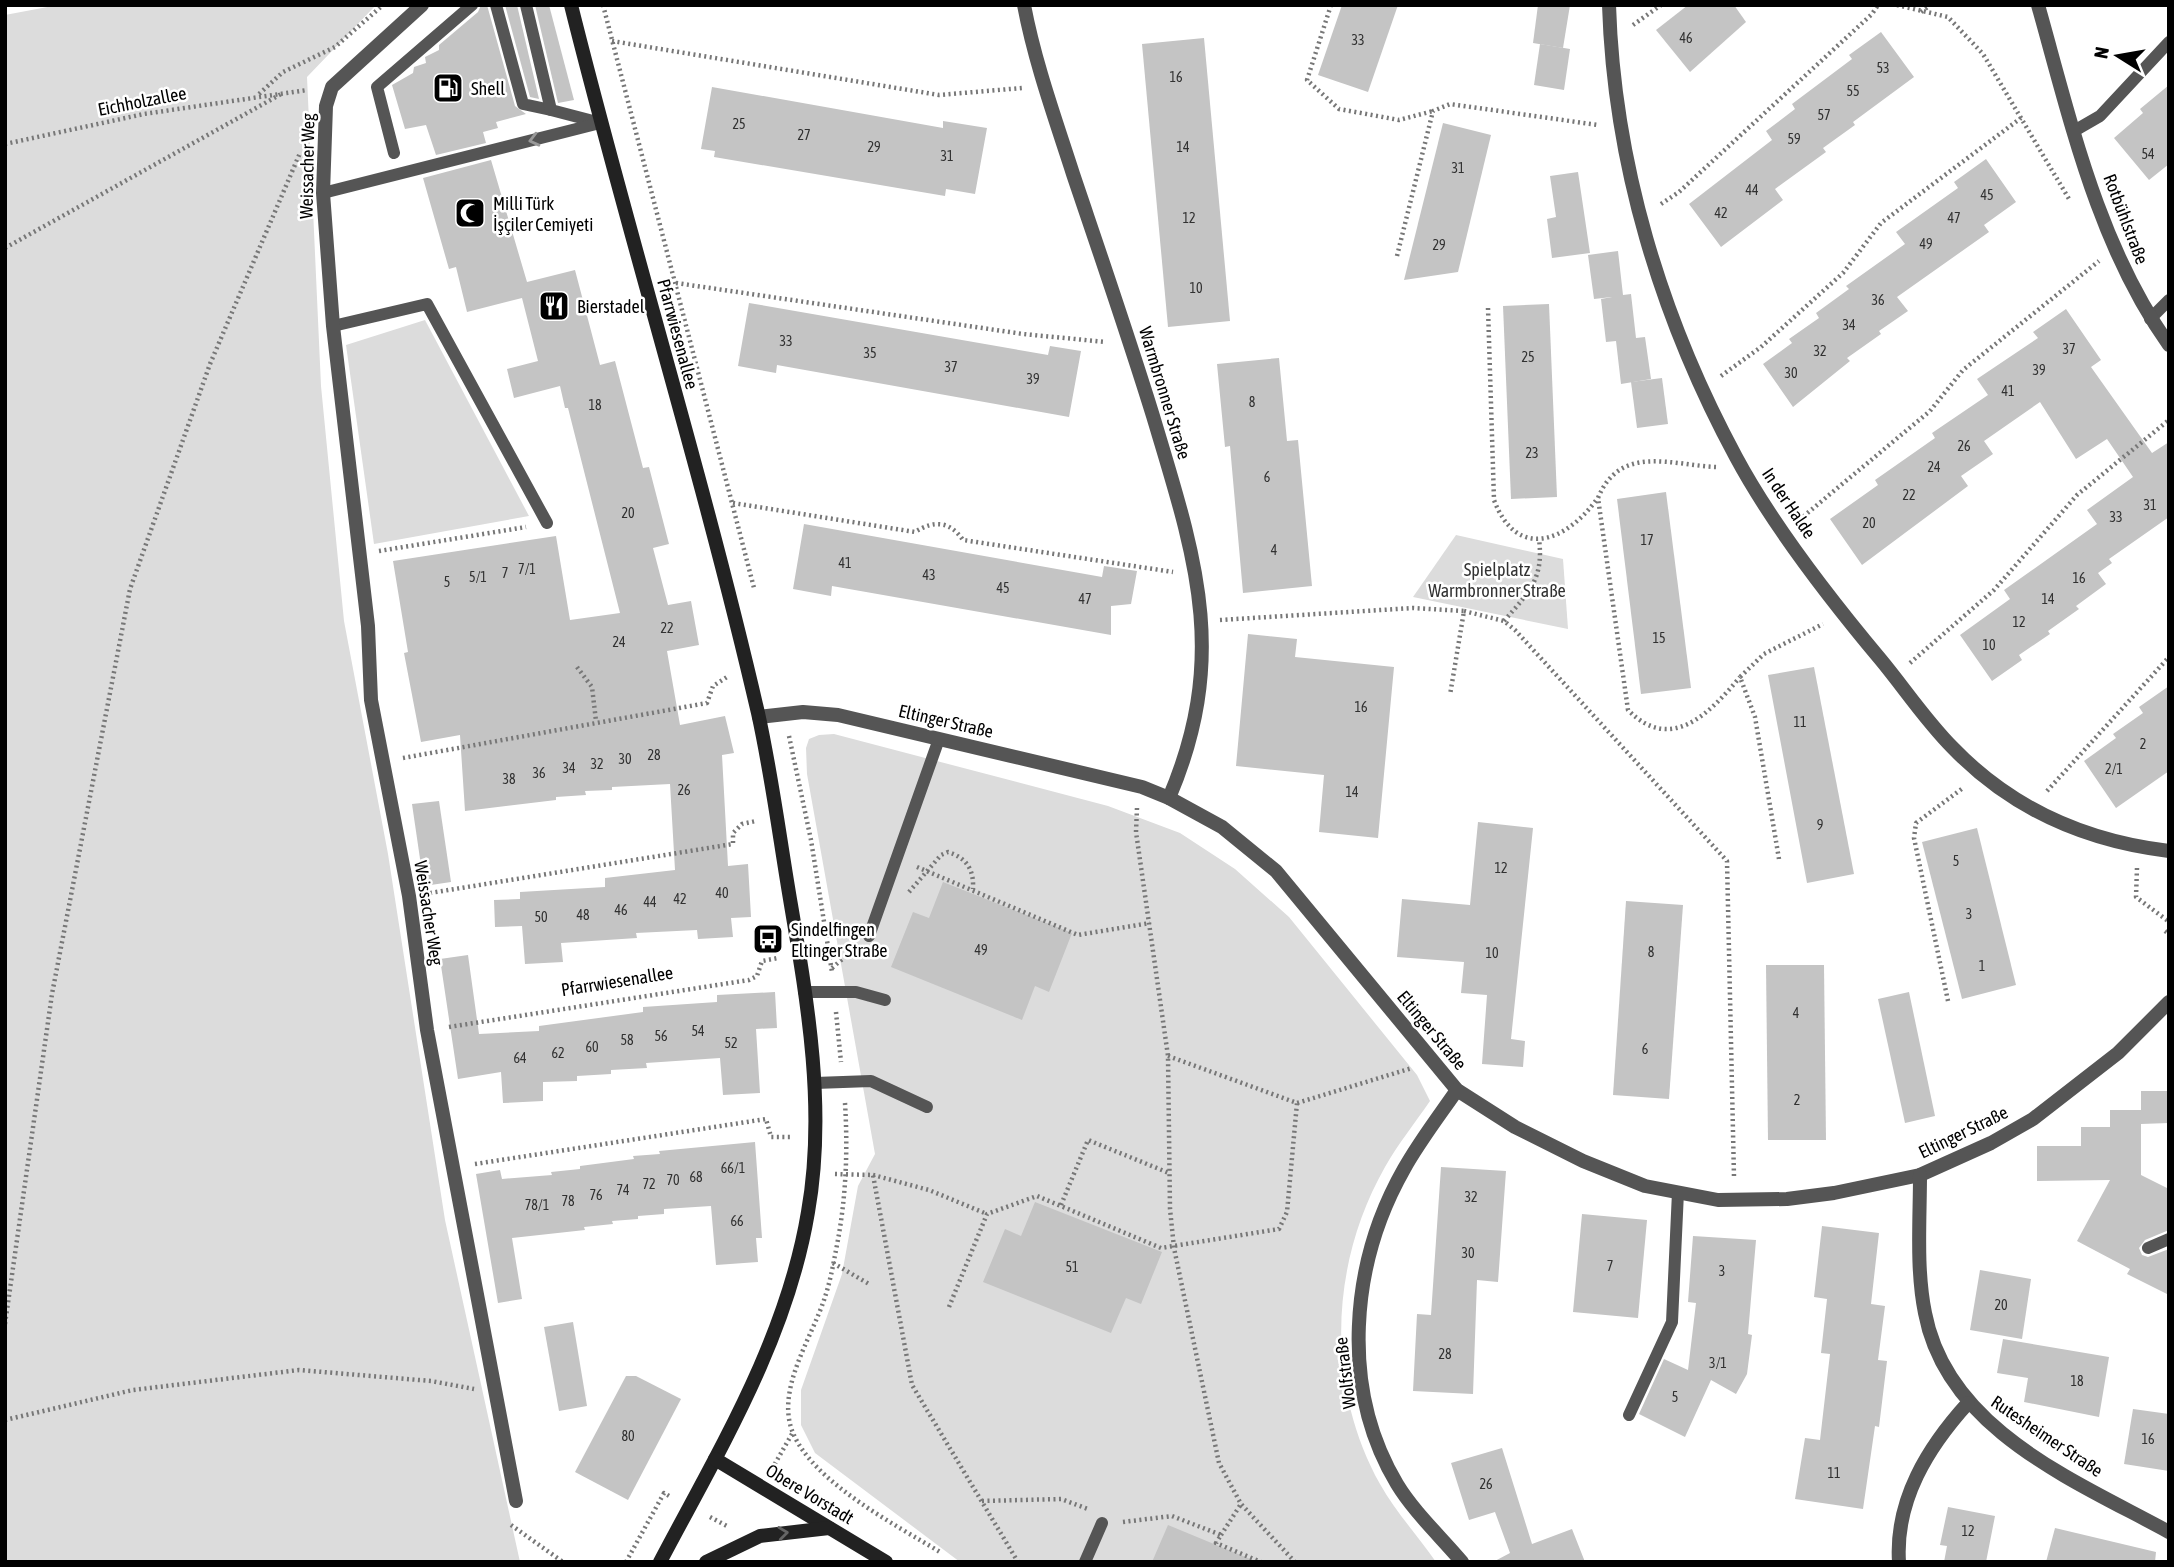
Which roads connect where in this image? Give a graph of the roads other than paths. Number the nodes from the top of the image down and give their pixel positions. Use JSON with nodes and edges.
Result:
{"nodes":[{"id":1,"x":422,"y":5,"type":"edge"},
{"id":2,"x":472,"y":5,"type":"edge"},
{"id":3,"x":496,"y":5,"type":"edge"},
{"id":4,"x":526,"y":5,"type":"edge"},
{"id":5,"x":571,"y":5,"type":"edge"},
{"id":6,"x":1024,"y":5,"type":"edge"},
{"id":7,"x":1609,"y":5,"type":"edge"},
{"id":8,"x":2038,"y":5,"type":"edge"},
{"id":9,"x":2169,"y":42,"type":"edge"},
{"id":10,"x":551,"y":110,"type":"junction"},
{"id":11,"x":600,"y":123,"type":"junction"},
{"id":12,"x":2074,"y":131,"type":"junction"},
{"id":13,"x":394,"y":153,"type":"dead end"},
{"id":14,"x":323,"y":192,"type":"junction"},
{"id":15,"x":2169,"y":300,"type":"edge"},
{"id":16,"x":2150,"y":318,"type":"junction"},
{"id":17,"x":333,"y":326,"type":"junction"},
{"id":18,"x":2169,"y":345,"type":"edge"},
{"id":19,"x":547,"y":523,"type":"road end"},
{"id":20,"x":759,"y":717,"type":"junction"},
{"id":21,"x":939,"y":739,"type":"junction"},
{"id":22,"x":1169,"y":798,"type":"junction"},
{"id":23,"x":2169,"y":850,"type":"edge"},
{"id":24,"x":869,"y":936,"type":"road end"},
{"id":25,"x":804,"y":992,"type":"junction"},
{"id":26,"x":885,"y":1000,"type":"dead end"},
{"id":27,"x":2169,"y":1002,"type":"edge"},
{"id":28,"x":815,"y":1083,"type":"junction"},
{"id":29,"x":1457,"y":1090,"type":"junction"},
{"id":30,"x":927,"y":1107,"type":"dead end"},
{"id":31,"x":1920,"y":1175,"type":"junction"},
{"id":32,"x":1678,"y":1192,"type":"junction"},
{"id":33,"x":2169,"y":1239,"type":"edge"},
{"id":34,"x":2148,"y":1248,"type":"dead end"},
{"id":35,"x":1968,"y":1403,"type":"junction"},
{"id":36,"x":1629,"y":1415,"type":"dead end"},
{"id":37,"x":715,"y":1459,"type":"junction"},
{"id":38,"x":516,"y":1501,"type":"dead end"},
{"id":39,"x":1104,"y":1519,"type":"road end"},
{"id":40,"x":830,"y":1528,"type":"junction"},
{"id":41,"x":2169,"y":1532,"type":"edge"},
{"id":42,"x":660,"y":1562,"type":"edge"},
{"id":43,"x":706,"y":1562,"type":"edge"},
{"id":44,"x":886,"y":1562,"type":"edge"},
{"id":45,"x":1085,"y":1562,"type":"edge"},
{"id":46,"x":1462,"y":1562,"type":"edge"},
{"id":47,"x":1899,"y":1562,"type":"edge"}],
"edges":[{"from":1,"to":14,"type":"street","name":"Weissacher Weg"},
{"from":2,"to":13,"type":"lane"},
{"from":3,"to":10,"type":"lane"},
{"from":4,"to":10,"type":"lane"},
{"from":5,"to":11,"type":"main road","name":"Pfarrwiesenallee"},
{"from":6,"to":22,"type":"street","name":"Warmbronner Straße"},
{"from":7,"to":23,"type":"street","name":"In der Halde"},
{"from":8,"to":12,"type":"street","name":"Rotbühlstraße"},
{"from":9,"to":12,"type":"lane"},
{"from":10,"to":11,"type":"lane"},
{"from":11,"to":14,"type":"lane","one_way":true},
{"from":11,"to":20,"type":"main road","name":"Pfarrwiesenallee"},
{"from":12,"to":16,"type":"street","name":"Rotbühlstraße"},
{"from":14,"to":17,"type":"street","name":"Weissacher Weg"},
{"from":15,"to":16,"type":"lane"},
{"from":16,"to":18,"type":"street","name":"Rotbühlstraße"},
{"from":17,"to":19,"type":"lane"},
{"from":17,"to":38,"type":"street","name":"Weissacher Weg"},
{"from":20,"to":21,"type":"street","name":"Eltinger Straße"},
{"from":20,"to":25,"type":"main road","name":"Pfarrwiesenallee"},
{"from":21,"to":22,"type":"street","name":"Eltinger Straße"},
{"from":21,"to":24,"type":"lane"},
{"from":22,"to":29,"type":"street","name":"Eltinger Straße"},
{"from":25,"to":26,"type":"lane"},
{"from":25,"to":28,"type":"main road","name":"Pfarrwiesenallee"},
{"from":27,"to":31,"type":"street","name":"Eltinger Straße"},
{"from":28,"to":30,"type":"lane"},
{"from":28,"to":37,"type":"main road","name":"Pfarrwiesenallee"},
{"from":29,"to":32,"type":"street","name":"Eltinger Straße"},
{"from":29,"to":46,"type":"street","name":"Wolfstraße"},
{"from":31,"to":32,"type":"street","name":"Eltinger Straße"},
{"from":31,"to":35,"type":"street","name":"Rutesheimer Straße"},
{"from":32,"to":36,"type":"lane"},
{"from":33,"to":34,"type":"lane"},
{"from":35,"to":41,"type":"street","name":"Rutesheimer Straße"},
{"from":35,"to":47,"type":"street"},
{"from":37,"to":40,"type":"main road","name":"Obere Vorstadt"},
{"from":37,"to":42,"type":"main road","name":"Pfarrwiesenallee"},
{"from":39,"to":45,"type":"lane"},
{"from":43,"to":40,"type":"main road","one_way":true},
{"from":40,"to":44,"type":"main road","name":"Obere Vorstadt"}]}
